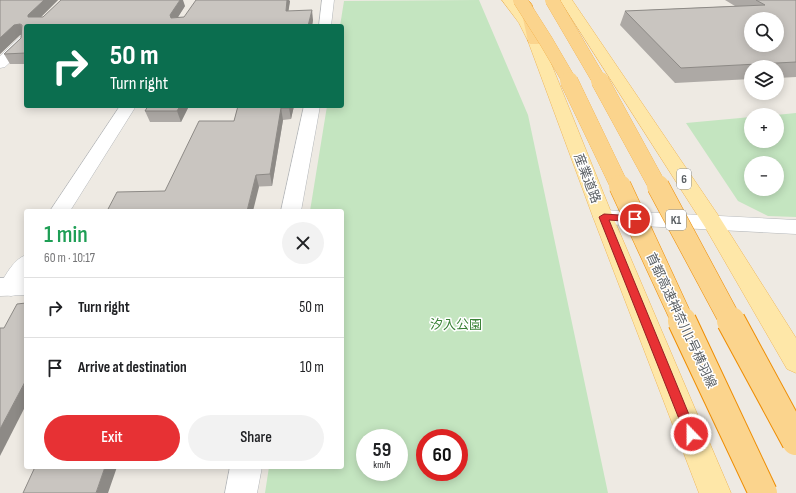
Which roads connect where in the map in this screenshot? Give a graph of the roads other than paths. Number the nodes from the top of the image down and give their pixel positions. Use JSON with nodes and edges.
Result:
{"nodes":[{"id":1,"x":328,"y":0,"type":"edge"},
{"id":2,"x":508,"y":0,"type":"edge"},
{"id":3,"x":520,"y":0,"type":"edge"},
{"id":4,"x":524,"y":0,"type":"edge"},
{"id":5,"x":552,"y":0,"type":"edge"},
{"id":6,"x":566,"y":0,"type":"edge"},
{"id":7,"x":325,"y":24,"type":"edge"},
{"id":8,"x":24,"y":41,"type":"edge"},
{"id":9,"x":535,"y":41,"type":"junction"},
{"id":10,"x":0,"y":64,"type":"edge"},
{"id":11,"x":127,"y":108,"type":"edge"},
{"id":12,"x":312,"y":108,"type":"edge"},
{"id":13,"x":61,"y":209,"type":"edge"},
{"id":14,"x":291,"y":209,"type":"edge"},
{"id":15,"x":604,"y":217,"type":"junction"},
{"id":16,"x":713,"y":223,"type":"junction"},
{"id":17,"x":796,"y":227,"type":"edge"},
{"id":18,"x":24,"y":267,"type":"edge"},
{"id":19,"x":9,"y":291,"type":"edge"},
{"id":20,"x":796,"y":361,"type":"edge"},
{"id":21,"x":796,"y":441,"type":"edge"},
{"id":22,"x":246,"y":469,"type":"edge"},
{"id":23,"x":241,"y":493,"type":"edge"},
{"id":24,"x":715,"y":493,"type":"edge"},
{"id":25,"x":763,"y":493,"type":"edge"}],
"edges":[{"from":1,"to":7,"type":"street"},
{"from":2,"to":9,"type":"main road","name":"産業道路"},
{"from":3,"to":25,"type":"highway","name":"首都高速神奈川1号横羽線","bridge":true},
{"from":4,"to":9,"type":"highway"},
{"from":5,"to":21,"type":"highway","number":"K1","bridge":true},
{"from":6,"to":16,"type":"main road","number":"6"},
{"from":8,"to":10,"type":"street"},
{"from":9,"to":15,"type":"main road","name":"産業道路"},
{"from":11,"to":13,"type":"street"},
{"from":12,"to":14,"type":"street"},
{"from":15,"to":16,"type":"street"},
{"from":15,"to":24,"type":"main road","name":"産業道路"},
{"from":16,"to":17,"type":"street"},
{"from":16,"to":20,"type":"main road","number":"6"},
{"from":18,"to":19,"type":"street"},
{"from":22,"to":23,"type":"street"}]}
